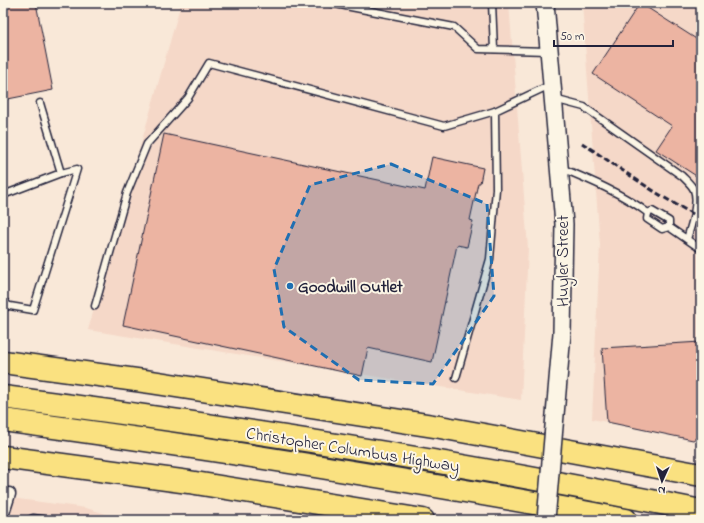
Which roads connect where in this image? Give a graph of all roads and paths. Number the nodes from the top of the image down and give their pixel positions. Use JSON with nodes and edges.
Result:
{"nodes":[{"id":1,"x":330,"y":3,"type":"edge"},
{"id":2,"x":492,"y":3,"type":"edge"},
{"id":3,"x":545,"y":3,"type":"edge"},
{"id":4,"x":494,"y":49,"type":"junction"},
{"id":5,"x":549,"y":51,"type":"junction"},
{"id":6,"x":552,"y":91,"type":"junction"},
{"id":7,"x":40,"y":103,"type":"dead end"},
{"id":8,"x":495,"y":111,"type":"junction"},
{"id":9,"x":559,"y":168,"type":"junction"},
{"id":10,"x":61,"y":173,"type":"junction"},
{"id":11,"x":3,"y":195,"type":"edge"},
{"id":12,"x":648,"y":214,"type":"junction"},
{"id":13,"x":669,"y":227,"type":"junction"},
{"id":14,"x":687,"y":239,"type":"junction"},
{"id":15,"x":701,"y":249,"type":"edge"},
{"id":16,"x":4,"y":305,"type":"edge"},
{"id":17,"x":95,"y":306,"type":"dead end"},
{"id":18,"x":3,"y":362,"type":"edge"},
{"id":19,"x":456,"y":378,"type":"dead end"},
{"id":20,"x":3,"y":396,"type":"edge"},
{"id":21,"x":3,"y":420,"type":"edge"},
{"id":22,"x":3,"y":457,"type":"edge"},
{"id":23,"x":701,"y":475,"type":"edge"},
{"id":24,"x":9,"y":494,"type":"dead end"},
{"id":25,"x":701,"y":511,"type":"edge"},
{"id":26,"x":3,"y":513,"type":"edge"},
{"id":27,"x":29,"y":520,"type":"edge"},
{"id":28,"x":49,"y":520,"type":"edge"},
{"id":29,"x":423,"y":520,"type":"edge"},
{"id":30,"x":546,"y":520,"type":"edge"},
{"id":31,"x":626,"y":520,"type":"edge"}],
"edges":[{"from":1,"to":4,"type":"lane"},
{"from":2,"to":4,"type":"lane"},
{"from":3,"to":5,"type":"street","name":"Huyler Street"},
{"from":4,"to":5,"type":"lane"},
{"from":5,"to":6,"type":"street","name":"Huyler Street"},
{"from":6,"to":8,"type":"lane"},
{"from":6,"to":9,"type":"street","name":"Huyler Street"},
{"from":6,"to":14,"type":"lane"},
{"from":7,"to":10,"type":"lane"},
{"from":8,"to":17,"type":"lane"},
{"from":8,"to":19,"type":"lane"},
{"from":9,"to":12,"type":"lane"},
{"from":9,"to":30,"type":"street","name":"Huyler Street","bridge":true},
{"from":10,"to":11,"type":"lane"},
{"from":10,"to":16,"type":"lane"},
{"from":12,"to":13,"type":"lane"},
{"from":12,"to":13,"type":"lane"},
{"from":13,"to":14,"type":"lane"},
{"from":14,"to":15,"type":"lane"},
{"from":18,"to":23,"type":"highway","name":"Christopher Columbus Highway"},
{"from":20,"to":25,"type":"highway","name":"Christopher Columbus Highway"},
{"from":21,"to":31,"type":"highway","name":"Christopher Columbus Highway"},
{"from":22,"to":29,"type":"highway"},
{"from":24,"to":26,"type":"street"},
{"from":27,"to":28,"type":"lane"}]}
